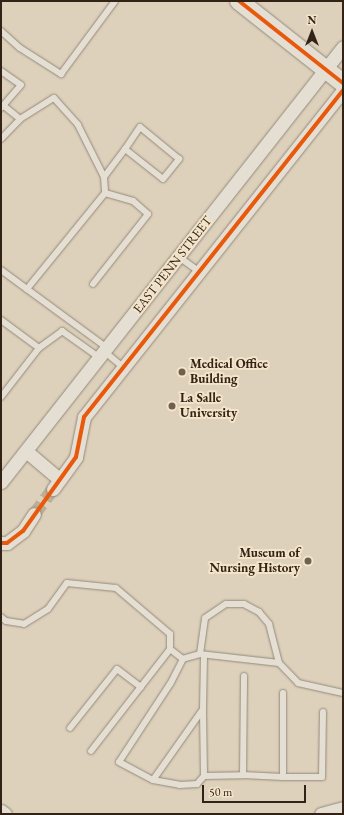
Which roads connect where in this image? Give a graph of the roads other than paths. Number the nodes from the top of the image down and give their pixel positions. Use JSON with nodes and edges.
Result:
{"nodes":[{"id":1,"x":115,"y":1,"type":"edge"},
{"id":2,"x":239,"y":1,"type":"edge"},
{"id":3,"x":1,"y":31,"type":"edge"},
{"id":4,"x":343,"y":47,"type":"edge"},
{"id":5,"x":326,"y":68,"type":"junction"},
{"id":6,"x":1,"y":71,"type":"edge"},
{"id":7,"x":343,"y":83,"type":"edge"},
{"id":8,"x":343,"y":90,"type":"edge"},
{"id":9,"x":2,"y":107,"type":"edge"},
{"id":10,"x":20,"y":119,"type":"junction"},
{"id":11,"x":1,"y":140,"type":"edge"},
{"id":12,"x":125,"y":149,"type":"junction"},
{"id":13,"x":104,"y":177,"type":"junction"},
{"id":14,"x":105,"y":193,"type":"junction"},
{"id":15,"x":180,"y":257,"type":"junction"},
{"id":16,"x":1,"y":270,"type":"edge"},
{"id":17,"x":200,"y":272,"type":"junction"},
{"id":18,"x":93,"y":284,"type":"dead end"},
{"id":19,"x":27,"y":289,"type":"junction"},
{"id":20,"x":1,"y":320,"type":"edge"},
{"id":21,"x":39,"y":348,"type":"junction"},
{"id":22,"x":104,"y":353,"type":"junction"},
{"id":23,"x":124,"y":368,"type":"junction"},
{"id":24,"x":1,"y":397,"type":"edge"},
{"id":25,"x":26,"y":451,"type":"junction"},
{"id":26,"x":1,"y":482,"type":"edge"},
{"id":27,"x":34,"y":514,"type":"tunnel mouth"},
{"id":28,"x":1,"y":543,"type":"edge"},
{"id":29,"x":1,"y":617,"type":"edge"},
{"id":30,"x":170,"y":649,"type":"junction"},
{"id":31,"x":202,"y":654,"type":"junction"},
{"id":32,"x":183,"y":659,"type":"junction"},
{"id":33,"x":279,"y":663,"type":"junction"},
{"id":34,"x":244,"y":676,"type":"dead end"},
{"id":35,"x":141,"y":687,"type":"junction"},
{"id":36,"x":283,"y":693,"type":"dead end"},
{"id":37,"x":343,"y":693,"type":"edge"},
{"id":38,"x":203,"y":710,"type":"junction"},
{"id":39,"x":323,"y":712,"type":"dead end"},
{"id":40,"x":70,"y":728,"type":"dead end"},
{"id":41,"x":91,"y":751,"type":"dead end"},
{"id":42,"x":243,"y":774,"type":"junction"},
{"id":43,"x":204,"y":776,"type":"junction"},
{"id":44,"x":283,"y":777,"type":"junction"},
{"id":45,"x":153,"y":780,"type":"junction"},
{"id":46,"x":343,"y":808,"type":"edge"},
{"id":47,"x":1,"y":811,"type":"edge"},
{"id":48,"x":5,"y":814,"type":"edge"},
{"id":49,"x":321,"y":814,"type":"edge"}],
"edges":[{"from":1,"to":3,"type":"lane"},
{"from":2,"to":5,"type":"street"},
{"from":4,"to":5,"type":"street","name":"EAST PENN STREET"},
{"from":5,"to":7,"type":"street"},
{"from":5,"to":15,"type":"street","name":"EAST PENN STREET"},
{"from":6,"to":9,"type":"lane"},
{"from":8,"to":17,"type":"street","name":"EAST PENN STREET"},
{"from":9,"to":10,"type":"lane"},
{"from":10,"to":11,"type":"lane"},
{"from":10,"to":13,"type":"lane"},
{"from":12,"to":12,"type":"lane"},
{"from":12,"to":13,"type":"lane"},
{"from":13,"to":14,"type":"lane"},
{"from":14,"to":18,"type":"lane"},
{"from":14,"to":19,"type":"lane"},
{"from":15,"to":17,"type":"lane"},
{"from":15,"to":22,"type":"street","name":"EAST PENN STREET"},
{"from":16,"to":19,"type":"lane"},
{"from":17,"to":23,"type":"street","name":"EAST PENN STREET"},
{"from":19,"to":22,"type":"lane"},
{"from":20,"to":21,"type":"lane"},
{"from":21,"to":22,"type":"lane"},
{"from":21,"to":24,"type":"lane"},
{"from":22,"to":23,"type":"lane"},
{"from":22,"to":25,"type":"street","name":"EAST PENN STREET"},
{"from":23,"to":25,"type":"street","name":"EAST PENN STREET"},
{"from":25,"to":26,"type":"street","name":"EAST PENN STREET"},
{"from":27,"to":28,"type":"street"},
{"from":29,"to":30,"type":"lane"},
{"from":30,"to":32,"type":"lane"},
{"from":30,"to":35,"type":"lane"},
{"from":31,"to":32,"type":"lane"},
{"from":31,"to":33,"type":"lane"},
{"from":31,"to":33,"type":"lane"},
{"from":31,"to":38,"type":"lane"},
{"from":32,"to":45,"type":"lane"},
{"from":33,"to":37,"type":"lane"},
{"from":34,"to":42,"type":"lane"},
{"from":35,"to":40,"type":"lane"},
{"from":35,"to":41,"type":"lane"},
{"from":36,"to":44,"type":"lane"},
{"from":38,"to":43,"type":"lane"},
{"from":38,"to":45,"type":"lane"},
{"from":39,"to":44,"type":"lane"},
{"from":42,"to":43,"type":"lane"},
{"from":42,"to":44,"type":"lane"},
{"from":43,"to":45,"type":"lane"},
{"from":46,"to":49,"type":"street"},
{"from":47,"to":48,"type":"street"}]}
